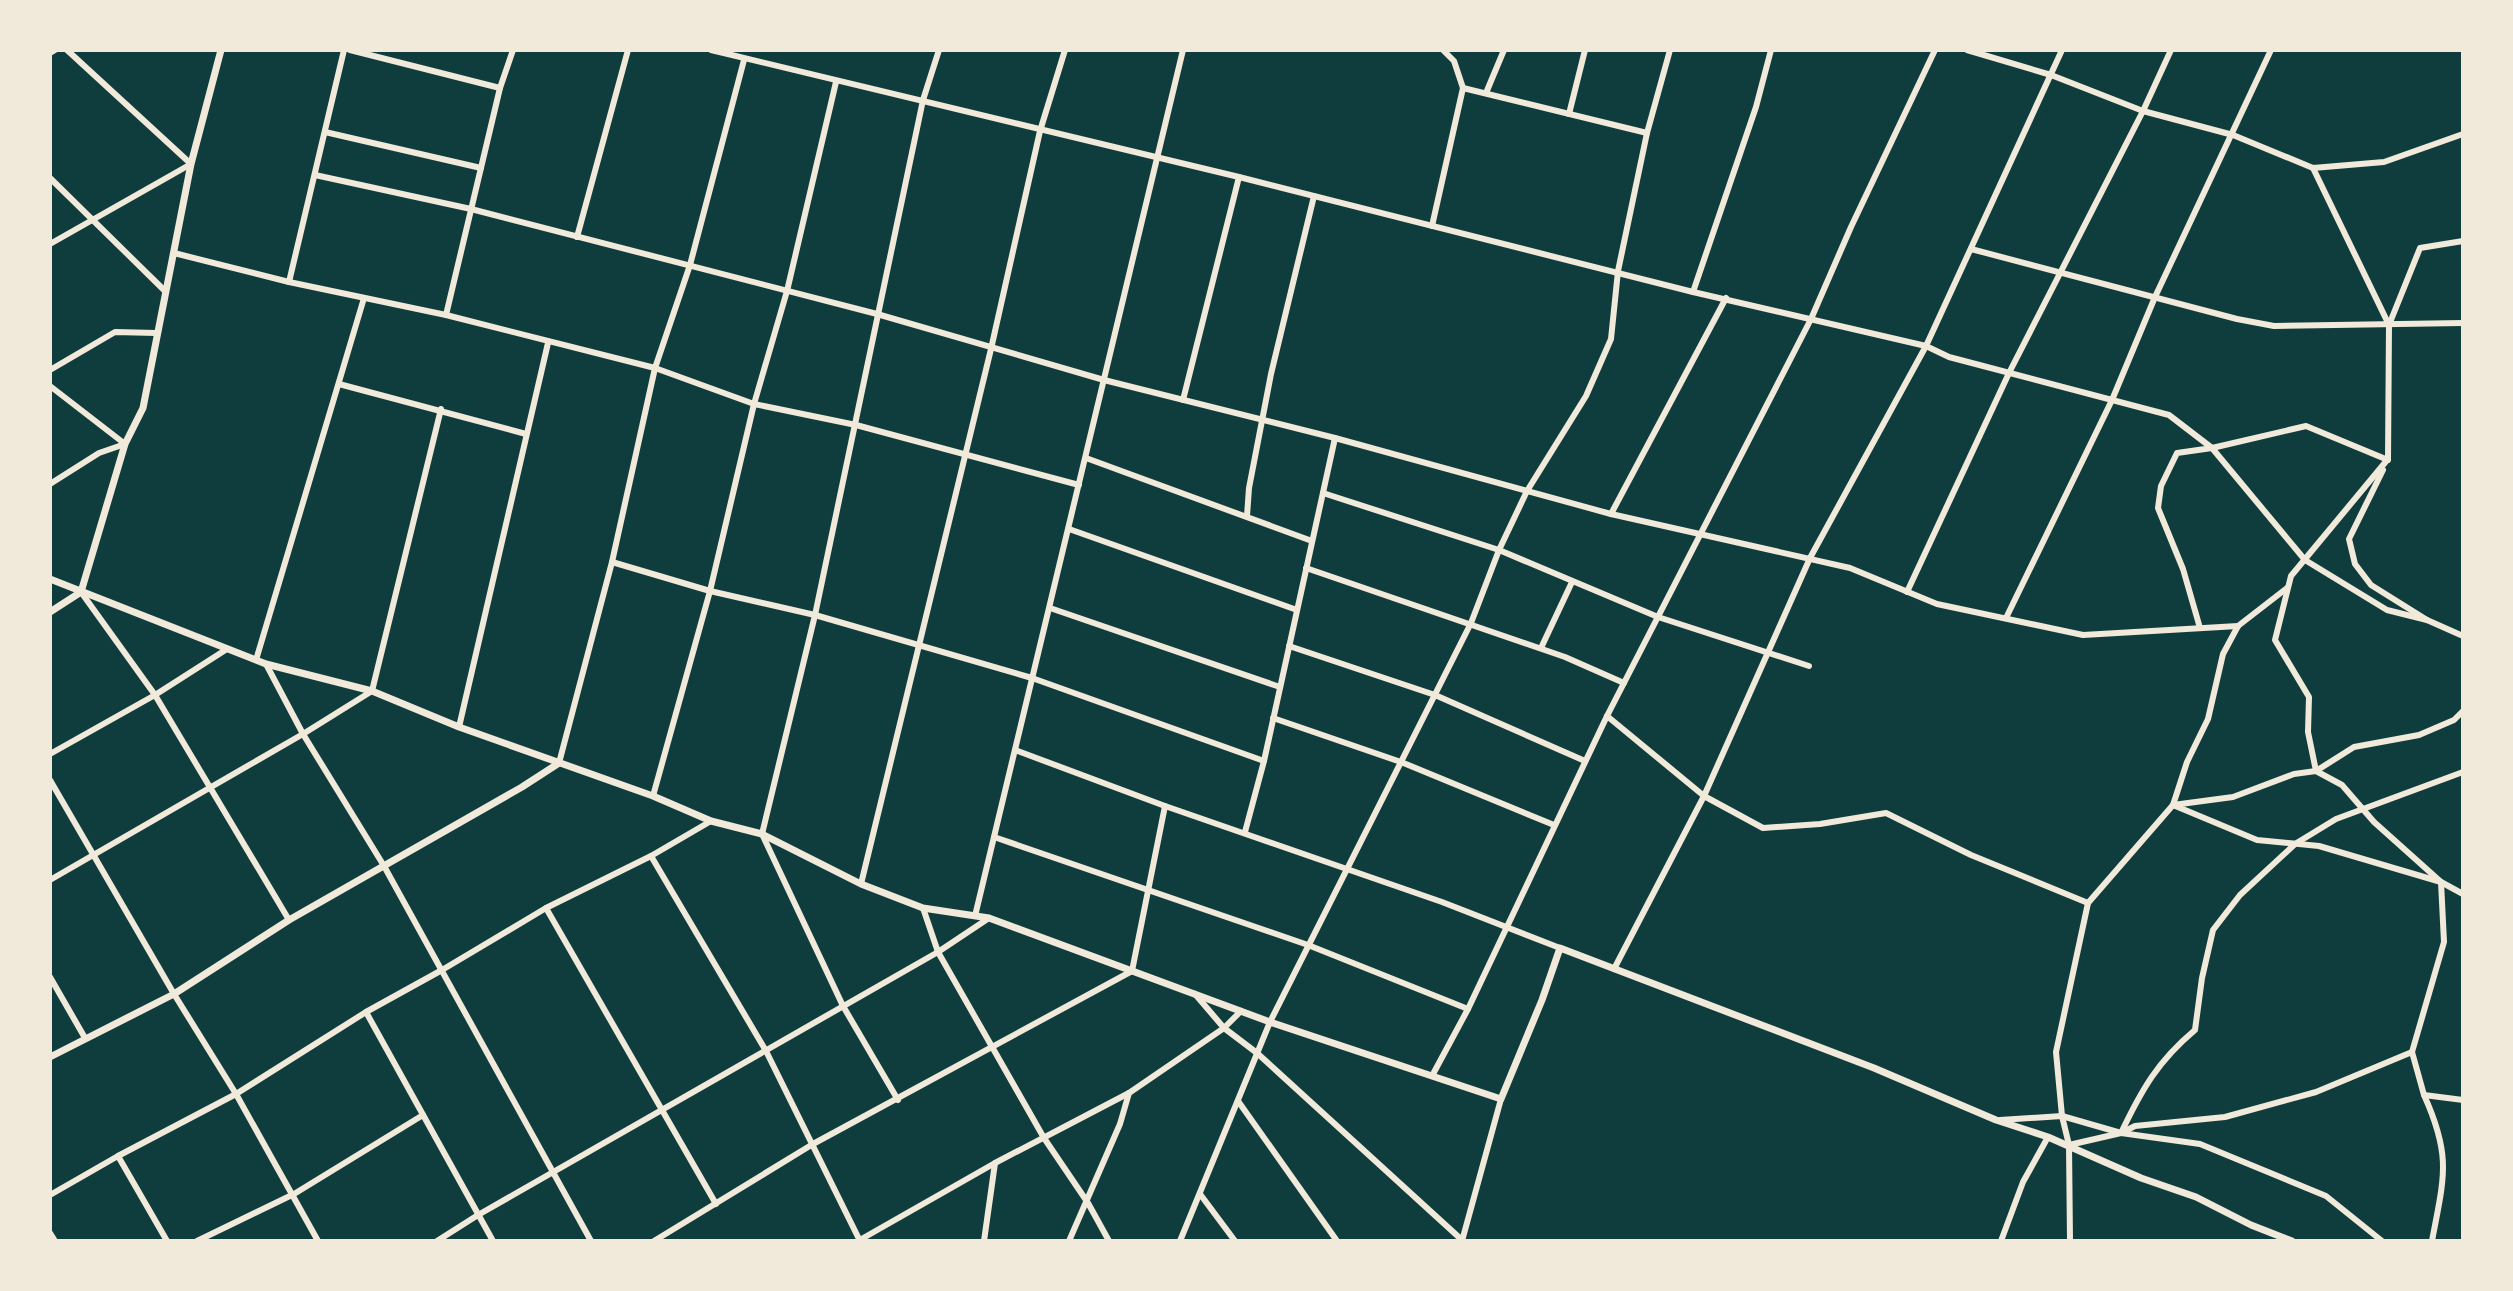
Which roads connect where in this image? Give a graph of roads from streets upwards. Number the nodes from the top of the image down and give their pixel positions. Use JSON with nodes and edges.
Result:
{"nodes":[{"id":1,"x":55,"y":50,"type":"edge"},
{"id":2,"x":67,"y":50,"type":"edge"},
{"id":3,"x":211,"y":50,"type":"edge"},
{"id":4,"x":347,"y":50,"type":"edge"},
{"id":5,"x":513,"y":50,"type":"edge"},
{"id":6,"x":628,"y":50,"type":"edge"},
{"id":7,"x":711,"y":50,"type":"edge"},
{"id":8,"x":939,"y":50,"type":"edge"},
{"id":9,"x":1065,"y":50,"type":"edge"},
{"id":10,"x":1183,"y":50,"type":"edge"},
{"id":11,"x":1443,"y":50,"type":"edge"},
{"id":12,"x":1504,"y":50,"type":"edge"},
{"id":13,"x":1585,"y":50,"type":"edge"},
{"id":14,"x":1670,"y":50,"type":"edge"},
{"id":15,"x":1771,"y":50,"type":"edge"},
{"id":16,"x":1935,"y":50,"type":"edge"},
{"id":17,"x":1967,"y":50,"type":"edge"},
{"id":18,"x":2062,"y":50,"type":"edge"},
{"id":19,"x":2171,"y":50,"type":"edge"},
{"id":20,"x":2271,"y":50,"type":"edge"},
{"id":21,"x":50,"y":53,"type":"edge"},
{"id":22,"x":220,"y":54,"type":"edge"},
{"id":23,"x":744,"y":60,"type":"junction"},
{"id":24,"x":2051,"y":75,"type":"junction"},
{"id":25,"x":836,"y":82,"type":"junction"},
{"id":26,"x":500,"y":88,"type":"junction"},
{"id":27,"x":1463,"y":88,"type":"junction"},
{"id":28,"x":1486,"y":93,"type":"junction"},
{"id":29,"x":923,"y":100,"type":"junction"},
{"id":30,"x":2143,"y":111,"type":"junction"},
{"id":31,"x":1569,"y":114,"type":"junction"},
{"id":32,"x":1040,"y":131,"type":"junction"},
{"id":33,"x":325,"y":132,"type":"junction"},
{"id":34,"x":1647,"y":133,"type":"junction"},
{"id":35,"x":2463,"y":134,"type":"edge"},
{"id":36,"x":2233,"y":135,"type":"junction"},
{"id":37,"x":1158,"y":158,"type":"junction"},
{"id":38,"x":191,"y":164,"type":"junction"},
{"id":39,"x":481,"y":168,"type":"junction"},
{"id":40,"x":2313,"y":168,"type":"junction"},
{"id":41,"x":315,"y":175,"type":"junction"},
{"id":42,"x":1239,"y":177,"type":"junction"},
{"id":43,"x":50,"y":178,"type":"edge"},
{"id":44,"x":1314,"y":196,"type":"junction"},
{"id":45,"x":471,"y":209,"type":"junction"},
{"id":46,"x":92,"y":219,"type":"junction"},
{"id":47,"x":1432,"y":226,"type":"junction"},
{"id":48,"x":577,"y":237,"type":"junction"},
{"id":49,"x":2463,"y":241,"type":"edge"},
{"id":50,"x":50,"y":244,"type":"edge"},
{"id":51,"x":1971,"y":249,"type":"junction"},
{"id":52,"x":174,"y":253,"type":"junction"},
{"id":53,"x":690,"y":265,"type":"junction"},
{"id":54,"x":1618,"y":271,"type":"junction"},
{"id":55,"x":2062,"y":273,"type":"junction"},
{"id":56,"x":289,"y":282,"type":"junction"},
{"id":57,"x":165,"y":291,"type":"junction"},
{"id":58,"x":787,"y":291,"type":"junction"},
{"id":59,"x":1693,"y":292,"type":"junction"},
{"id":60,"x":2155,"y":297,"type":"junction"},
{"id":61,"x":364,"y":298,"type":"junction"},
{"id":62,"x":1726,"y":298,"type":"junction"},
{"id":63,"x":877,"y":314,"type":"junction"},
{"id":64,"x":446,"y":315,"type":"junction"},
{"id":65,"x":1811,"y":319,"type":"junction"},
{"id":66,"x":2463,"y":323,"type":"edge"},
{"id":67,"x":2389,"y":325,"type":"junction"},
{"id":68,"x":156,"y":333,"type":"junction"},
{"id":69,"x":548,"y":343,"type":"junction"},
{"id":70,"x":1926,"y":346,"type":"junction"},
{"id":71,"x":991,"y":349,"type":"junction"},
{"id":72,"x":655,"y":368,"type":"junction"},
{"id":73,"x":50,"y":370,"type":"edge"},
{"id":74,"x":2009,"y":373,"type":"junction"},
{"id":75,"x":1104,"y":380,"type":"junction"},
{"id":76,"x":339,"y":384,"type":"junction"},
{"id":77,"x":50,"y":386,"type":"edge"},
{"id":78,"x":1183,"y":400,"type":"junction"},
{"id":79,"x":2112,"y":400,"type":"junction"},
{"id":80,"x":754,"y":404,"type":"junction"},
{"id":81,"x":441,"y":409,"type":"junction"},
{"id":82,"x":1262,"y":421,"type":"junction"},
{"id":83,"x":856,"y":425,"type":"junction"},
{"id":84,"x":526,"y":434,"type":"junction"},
{"id":85,"x":1335,"y":438,"type":"junction"},
{"id":86,"x":125,"y":444,"type":"junction"},
{"id":87,"x":2212,"y":448,"type":"junction"},
{"id":88,"x":966,"y":455,"type":"junction"},
{"id":89,"x":1086,"y":458,"type":"junction"},
{"id":90,"x":2388,"y":459,"type":"junction"},
{"id":91,"x":50,"y":484,"type":"edge"},
{"id":92,"x":1079,"y":485,"type":"junction"},
{"id":93,"x":1527,"y":491,"type":"junction"},
{"id":94,"x":1323,"y":493,"type":"junction"},
{"id":95,"x":1611,"y":514,"type":"junction"},
{"id":96,"x":1247,"y":516,"type":"junction"},
{"id":97,"x":1069,"y":529,"type":"junction"},
{"id":98,"x":1701,"y":536,"type":"junction"},
{"id":99,"x":1312,"y":541,"type":"junction"},
{"id":100,"x":1499,"y":550,"type":"junction"},
{"id":101,"x":1810,"y":558,"type":"junction"},
{"id":102,"x":2305,"y":560,"type":"junction"},
{"id":103,"x":612,"y":562,"type":"junction"},
{"id":104,"x":1306,"y":568,"type":"junction"},
{"id":105,"x":50,"y":579,"type":"edge"},
{"id":106,"x":1572,"y":582,"type":"junction"},
{"id":107,"x":2287,"y":588,"type":"junction"},
{"id":108,"x":710,"y":591,"type":"junction"},
{"id":109,"x":81,"y":592,"type":"junction"},
{"id":110,"x":1907,"y":592,"type":"junction"},
{"id":111,"x":1050,"y":608,"type":"junction"},
{"id":112,"x":1297,"y":610,"type":"junction"},
{"id":113,"x":50,"y":612,"type":"edge"},
{"id":114,"x":815,"y":615,"type":"junction"},
{"id":115,"x":1658,"y":617,"type":"junction"},
{"id":116,"x":2006,"y":618,"type":"junction"},
{"id":117,"x":2427,"y":620,"type":"junction"},
{"id":118,"x":1471,"y":623,"type":"junction"},
{"id":119,"x":2238,"y":626,"type":"junction"},
{"id":120,"x":2200,"y":628,"type":"junction"},
{"id":121,"x":2463,"y":636,"type":"edge"},
{"id":122,"x":919,"y":646,"type":"junction"},
{"id":123,"x":1289,"y":646,"type":"junction"},
{"id":124,"x":1541,"y":648,"type":"junction"},
{"id":125,"x":227,"y":649,"type":"junction"},
{"id":126,"x":1769,"y":653,"type":"junction"},
{"id":127,"x":256,"y":660,"type":"junction"},
{"id":128,"x":266,"y":664,"type":"junction"},
{"id":129,"x":1809,"y":666,"type":"dead end"},
{"id":130,"x":1032,"y":678,"type":"junction"},
{"id":131,"x":1624,"y":683,"type":"junction"},
{"id":132,"x":1280,"y":687,"type":"junction"},
{"id":133,"x":372,"y":691,"type":"junction"},
{"id":134,"x":155,"y":695,"type":"junction"},
{"id":135,"x":1435,"y":695,"type":"junction"},
{"id":136,"x":2463,"y":711,"type":"edge"},
{"id":137,"x":1607,"y":716,"type":"junction"},
{"id":138,"x":1273,"y":718,"type":"junction"},
{"id":139,"x":459,"y":727,"type":"junction"},
{"id":140,"x":303,"y":734,"type":"junction"},
{"id":141,"x":1015,"y":750,"type":"junction"},
{"id":142,"x":50,"y":754,"type":"edge"},
{"id":143,"x":1264,"y":761,"type":"junction"},
{"id":144,"x":1585,"y":761,"type":"junction"},
{"id":145,"x":1401,"y":762,"type":"junction"},
{"id":146,"x":559,"y":763,"type":"junction"},
{"id":147,"x":2316,"y":771,"type":"junction"},
{"id":148,"x":2463,"y":772,"type":"edge"},
{"id":149,"x":50,"y":780,"type":"edge"},
{"id":150,"x":210,"y":789,"type":"junction"},
{"id":151,"x":653,"y":796,"type":"junction"},
{"id":152,"x":1704,"y":796,"type":"junction"},
{"id":153,"x":2173,"y":805,"type":"junction"},
{"id":154,"x":1165,"y":806,"type":"junction"},
{"id":155,"x":2365,"y":810,"type":"junction"},
{"id":156,"x":711,"y":821,"type":"junction"},
{"id":157,"x":1554,"y":825,"type":"junction"},
{"id":158,"x":1245,"y":832,"type":"junction"},
{"id":159,"x":762,"y":834,"type":"junction"},
{"id":160,"x":994,"y":837,"type":"junction"},
{"id":161,"x":2295,"y":844,"type":"junction"},
{"id":162,"x":93,"y":856,"type":"junction"},
{"id":163,"x":651,"y":856,"type":"junction"},
{"id":164,"x":384,"y":866,"type":"junction"},
{"id":165,"x":1346,"y":870,"type":"junction"},
{"id":166,"x":50,"y":880,"type":"edge"},
{"id":167,"x":2441,"y":882,"type":"junction"},
{"id":168,"x":861,"y":884,"type":"junction"},
{"id":169,"x":1149,"y":890,"type":"junction"},
{"id":170,"x":2463,"y":894,"type":"edge"},
{"id":171,"x":2088,"y":903,"type":"junction"},
{"id":172,"x":546,"y":908,"type":"junction"},
{"id":173,"x":923,"y":908,"type":"junction"},
{"id":174,"x":975,"y":916,"type":"junction"},
{"id":175,"x":989,"y":918,"type":"junction"},
{"id":176,"x":289,"y":920,"type":"junction"},
{"id":177,"x":1507,"y":926,"type":"junction"},
{"id":178,"x":1308,"y":945,"type":"junction"},
{"id":179,"x":1560,"y":948,"type":"junction"},
{"id":180,"x":938,"y":952,"type":"junction"},
{"id":181,"x":1614,"y":969,"type":"junction"},
{"id":182,"x":442,"y":970,"type":"junction"},
{"id":183,"x":1132,"y":971,"type":"junction"},
{"id":184,"x":50,"y":977,"type":"edge"},
{"id":185,"x":174,"y":994,"type":"junction"},
{"id":186,"x":1195,"y":994,"type":"junction"},
{"id":187,"x":843,"y":1006,"type":"junction"},
{"id":188,"x":1468,"y":1009,"type":"junction"},
{"id":189,"x":1241,"y":1011,"type":"junction"},
{"id":190,"x":366,"y":1012,"type":"junction"},
{"id":191,"x":1270,"y":1022,"type":"junction"},
{"id":192,"x":1224,"y":1028,"type":"junction"},
{"id":193,"x":85,"y":1038,"type":"junction"},
{"id":194,"x":992,"y":1047,"type":"junction"},
{"id":195,"x":766,"y":1051,"type":"junction"},
{"id":196,"x":2412,"y":1052,"type":"junction"},
{"id":197,"x":1257,"y":1053,"type":"junction"},
{"id":198,"x":50,"y":1057,"type":"edge"},
{"id":199,"x":1432,"y":1076,"type":"junction"},
{"id":200,"x":1129,"y":1093,"type":"junction"},
{"id":201,"x":236,"y":1094,"type":"junction"},
{"id":202,"x":2424,"y":1095,"type":"junction"},
{"id":203,"x":1501,"y":1099,"type":"junction"},
{"id":204,"x":898,"y":1100,"type":"junction"},
{"id":205,"x":2463,"y":1100,"type":"edge"},
{"id":206,"x":1238,"y":1101,"type":"junction"},
{"id":207,"x":663,"y":1109,"type":"junction"},
{"id":208,"x":423,"y":1115,"type":"junction"},
{"id":209,"x":2062,"y":1116,"type":"junction"},
{"id":210,"x":1996,"y":1120,"type":"junction"},
{"id":211,"x":2121,"y":1133,"type":"junction"},
{"id":212,"x":2048,"y":1137,"type":"junction"},
{"id":213,"x":1044,"y":1138,"type":"junction"},
{"id":214,"x":813,"y":1144,"type":"junction"},
{"id":215,"x":2069,"y":1145,"type":"junction"},
{"id":216,"x":118,"y":1156,"type":"junction"},
{"id":217,"x":995,"y":1163,"type":"junction"},
{"id":218,"x":551,"y":1173,"type":"junction"},
{"id":219,"x":294,"y":1194,"type":"junction"},
{"id":220,"x":1200,"y":1194,"type":"junction"},
{"id":221,"x":50,"y":1195,"type":"edge"},
{"id":222,"x":1088,"y":1203,"type":"junction"},
{"id":223,"x":716,"y":1204,"type":"junction"},
{"id":224,"x":478,"y":1215,"type":"junction"},
{"id":225,"x":50,"y":1233,"type":"edge"},
{"id":226,"x":55,"y":1241,"type":"edge"},
{"id":227,"x":167,"y":1241,"type":"edge"},
{"id":228,"x":197,"y":1241,"type":"edge"},
{"id":229,"x":318,"y":1241,"type":"edge"},
{"id":230,"x":437,"y":1241,"type":"edge"},
{"id":231,"x":493,"y":1241,"type":"edge"},
{"id":232,"x":591,"y":1241,"type":"edge"},
{"id":233,"x":654,"y":1241,"type":"edge"},
{"id":234,"x":859,"y":1241,"type":"edge"},
{"id":235,"x":984,"y":1241,"type":"edge"},
{"id":236,"x":1069,"y":1241,"type":"edge"},
{"id":237,"x":1109,"y":1241,"type":"edge"},
{"id":238,"x":1180,"y":1241,"type":"edge"},
{"id":239,"x":1235,"y":1241,"type":"edge"},
{"id":240,"x":1337,"y":1241,"type":"edge"},
{"id":241,"x":1462,"y":1241,"type":"edge"},
{"id":242,"x":2001,"y":1241,"type":"edge"},
{"id":243,"x":2070,"y":1241,"type":"edge"},
{"id":244,"x":2292,"y":1241,"type":"edge"},
{"id":245,"x":2382,"y":1241,"type":"edge"},
{"id":246,"x":2432,"y":1241,"type":"edge"}],
"edges":[{"from":1,"to":21,"type":"street"},
{"from":2,"to":38,"type":"street"},
{"from":3,"to":22,"type":"street"},
{"from":4,"to":26,"type":"street"},
{"from":4,"to":33,"type":"street"},
{"from":5,"to":26,"type":"street"},
{"from":6,"to":48,"type":"street"},
{"from":7,"to":23,"type":"street"},
{"from":8,"to":29,"type":"street"},
{"from":9,"to":32,"type":"street"},
{"from":10,"to":37,"type":"street"},
{"from":11,"to":27,"type":"street"},
{"from":12,"to":28,"type":"street"},
{"from":13,"to":31,"type":"street"},
{"from":14,"to":34,"type":"street"},
{"from":15,"to":59,"type":"street"},
{"from":16,"to":65,"type":"street"},
{"from":17,"to":24,"type":"street"},
{"from":18,"to":24,"type":"street"},
{"from":19,"to":30,"type":"street"},
{"from":20,"to":36,"type":"street"},
{"from":22,"to":38,"type":"street"},
{"from":23,"to":25,"type":"street"},
{"from":23,"to":53,"type":"street"},
{"from":24,"to":30,"type":"street"},
{"from":24,"to":51,"type":"street"},
{"from":25,"to":29,"type":"street"},
{"from":25,"to":58,"type":"street"},
{"from":26,"to":39,"type":"street"},
{"from":27,"to":28,"type":"street"},
{"from":27,"to":47,"type":"street"},
{"from":28,"to":31,"type":"street"},
{"from":29,"to":32,"type":"street"},
{"from":29,"to":63,"type":"street"},
{"from":30,"to":36,"type":"street"},
{"from":30,"to":55,"type":"street"},
{"from":31,"to":34,"type":"street"},
{"from":32,"to":37,"type":"street"},
{"from":32,"to":71,"type":"street"},
{"from":33,"to":39,"type":"street"},
{"from":33,"to":41,"type":"street"},
{"from":34,"to":54,"type":"street"},
{"from":35,"to":40,"type":"street"},
{"from":36,"to":40,"type":"street"},
{"from":36,"to":60,"type":"street"},
{"from":37,"to":42,"type":"street"},
{"from":37,"to":75,"type":"street"},
{"from":38,"to":46,"type":"street"},
{"from":38,"to":52,"type":"street"},
{"from":39,"to":45,"type":"street"},
{"from":40,"to":67,"type":"street"},
{"from":41,"to":45,"type":"street"},
{"from":41,"to":56,"type":"street"},
{"from":42,"to":44,"type":"street"},
{"from":42,"to":78,"type":"street"},
{"from":43,"to":46,"type":"street"},
{"from":44,"to":47,"type":"street"},
{"from":44,"to":82,"type":"street"},
{"from":45,"to":48,"type":"street"},
{"from":45,"to":64,"type":"street"},
{"from":46,"to":50,"type":"street"},
{"from":46,"to":57,"type":"street"},
{"from":47,"to":54,"type":"street"},
{"from":48,"to":53,"type":"street"},
{"from":49,"to":67,"type":"street"},
{"from":51,"to":55,"type":"street"},
{"from":51,"to":70,"type":"street"},
{"from":52,"to":56,"type":"street"},
{"from":52,"to":57,"type":"street"},
{"from":53,"to":58,"type":"street"},
{"from":53,"to":72,"type":"street"},
{"from":54,"to":59,"type":"street"},
{"from":54,"to":93,"type":"street"},
{"from":55,"to":60,"type":"street"},
{"from":55,"to":74,"type":"street"},
{"from":56,"to":61,"type":"street"},
{"from":57,"to":68,"type":"street"},
{"from":58,"to":63,"type":"street"},
{"from":58,"to":80,"type":"street"},
{"from":59,"to":62,"type":"street"},
{"from":60,"to":67,"type":"street"},
{"from":60,"to":79,"type":"street"},
{"from":61,"to":64,"type":"street"},
{"from":61,"to":76,"type":"street"},
{"from":62,"to":65,"type":"street"},
{"from":62,"to":95,"type":"street"},
{"from":63,"to":71,"type":"street"},
{"from":63,"to":83,"type":"street"},
{"from":64,"to":69,"type":"street"},
{"from":65,"to":70,"type":"street"},
{"from":65,"to":98,"type":"street"},
{"from":66,"to":67,"type":"street"},
{"from":67,"to":90,"type":"street"},
{"from":68,"to":73,"type":"street"},
{"from":68,"to":86,"type":"street"},
{"from":69,"to":72,"type":"street"},
{"from":69,"to":84,"type":"street"},
{"from":70,"to":74,"type":"street"},
{"from":70,"to":101,"type":"street"},
{"from":71,"to":75,"type":"street"},
{"from":71,"to":88,"type":"street"},
{"from":72,"to":80,"type":"street"},
{"from":72,"to":103,"type":"street"},
{"from":74,"to":79,"type":"street"},
{"from":74,"to":110,"type":"street"},
{"from":75,"to":78,"type":"street"},
{"from":75,"to":89,"type":"street"},
{"from":76,"to":81,"type":"street"},
{"from":76,"to":127,"type":"street"},
{"from":77,"to":86,"type":"street"},
{"from":78,"to":82,"type":"street"},
{"from":79,"to":87,"type":"street"},
{"from":79,"to":116,"type":"street"},
{"from":80,"to":83,"type":"street"},
{"from":80,"to":108,"type":"street"},
{"from":81,"to":84,"type":"street"},
{"from":81,"to":133,"type":"street"},
{"from":82,"to":85,"type":"street"},
{"from":82,"to":96,"type":"street"},
{"from":83,"to":88,"type":"street"},
{"from":83,"to":114,"type":"street"},
{"from":84,"to":139,"type":"street"},
{"from":85,"to":93,"type":"street"},
{"from":85,"to":94,"type":"street"},
{"from":86,"to":91,"type":"street"},
{"from":86,"to":109,"type":"street"},
{"from":87,"to":90,"type":"street"},
{"from":87,"to":102,"type":"street"},
{"from":87,"to":120,"type":"street"},
{"from":88,"to":92,"type":"street"},
{"from":88,"to":122,"type":"street"},
{"from":89,"to":92,"type":"street"},
{"from":89,"to":96,"type":"street"},
{"from":90,"to":102,"type":"street"},
{"from":90,"to":117,"type":"street"},
{"from":92,"to":97,"type":"street"},
{"from":93,"to":95,"type":"street"},
{"from":93,"to":100,"type":"street"},
{"from":94,"to":99,"type":"street"},
{"from":94,"to":100,"type":"street"},
{"from":95,"to":98,"type":"street"},
{"from":96,"to":99,"type":"street"},
{"from":97,"to":111,"type":"street"},
{"from":97,"to":112,"type":"street"},
{"from":98,"to":101,"type":"street"},
{"from":98,"to":115,"type":"street"},
{"from":99,"to":104,"type":"street"},
{"from":100,"to":106,"type":"street"},
{"from":100,"to":118,"type":"street"},
{"from":101,"to":110,"type":"street"},
{"from":101,"to":126,"type":"street"},
{"from":102,"to":107,"type":"street"},
{"from":102,"to":117,"type":"street"},
{"from":103,"to":108,"type":"street"},
{"from":103,"to":146,"type":"street"},
{"from":104,"to":112,"type":"street"},
{"from":104,"to":118,"type":"street"},
{"from":105,"to":109,"type":"street"},
{"from":106,"to":115,"type":"street"},
{"from":106,"to":124,"type":"street"},
{"from":107,"to":119,"type":"street"},
{"from":107,"to":147,"type":"street"},
{"from":108,"to":114,"type":"street"},
{"from":108,"to":151,"type":"street"},
{"from":109,"to":113,"type":"street"},
{"from":109,"to":125,"type":"street"},
{"from":109,"to":134,"type":"street"},
{"from":110,"to":116,"type":"street"},
{"from":111,"to":130,"type":"street"},
{"from":111,"to":132,"type":"street"},
{"from":112,"to":123,"type":"street"},
{"from":114,"to":122,"type":"street"},
{"from":114,"to":159,"type":"street"},
{"from":115,"to":126,"type":"street"},
{"from":115,"to":131,"type":"street"},
{"from":116,"to":120,"type":"street"},
{"from":117,"to":121,"type":"street"},
{"from":118,"to":124,"type":"street"},
{"from":118,"to":135,"type":"street"},
{"from":119,"to":120,"type":"street"},
{"from":119,"to":153,"type":"street"},
{"from":122,"to":130,"type":"street"},
{"from":122,"to":168,"type":"street"},
{"from":123,"to":132,"type":"street"},
{"from":123,"to":135,"type":"street"},
{"from":124,"to":131,"type":"street"},
{"from":125,"to":127,"type":"street"},
{"from":125,"to":134,"type":"street"},
{"from":126,"to":129,"type":"street"},
{"from":126,"to":152,"type":"street"},
{"from":127,"to":128,"type":"street"},
{"from":128,"to":133,"type":"street"},
{"from":128,"to":140,"type":"street"},
{"from":130,"to":141,"type":"street"},
{"from":130,"to":143,"type":"street"},
{"from":131,"to":137,"type":"street"},
{"from":132,"to":138,"type":"street"},
{"from":133,"to":139,"type":"street"},
{"from":133,"to":140,"type":"street"},
{"from":134,"to":142,"type":"street"},
{"from":134,"to":150,"type":"street"},
{"from":135,"to":144,"type":"street"},
{"from":135,"to":145,"type":"street"},
{"from":136,"to":147,"type":"street"},
{"from":137,"to":144,"type":"street"},
{"from":137,"to":152,"type":"street"},
{"from":138,"to":143,"type":"street"},
{"from":138,"to":145,"type":"street"},
{"from":139,"to":146,"type":"street"},
{"from":140,"to":150,"type":"street"},
{"from":140,"to":164,"type":"street"},
{"from":141,"to":154,"type":"street"},
{"from":141,"to":160,"type":"street"},
{"from":143,"to":158,"type":"street"},
{"from":144,"to":157,"type":"street"},
{"from":145,"to":157,"type":"street"},
{"from":145,"to":165,"type":"street"},
{"from":146,"to":151,"type":"street"},
{"from":146,"to":164,"type":"street"},
{"from":147,"to":153,"type":"street"},
{"from":147,"to":155,"type":"street"},
{"from":148,"to":155,"type":"street"},
{"from":149,"to":162,"type":"street"},
{"from":150,"to":162,"type":"street"},
{"from":150,"to":176,"type":"street"},
{"from":151,"to":156,"type":"street"},
{"from":152,"to":171,"type":"street"},
{"from":152,"to":181,"type":"street"},
{"from":153,"to":161,"type":"street"},
{"from":153,"to":171,"type":"street"},
{"from":154,"to":158,"type":"street"},
{"from":154,"to":169,"type":"street"},
{"from":155,"to":161,"type":"street"},
{"from":155,"to":167,"type":"street"},
{"from":156,"to":159,"type":"street"},
{"from":156,"to":163,"type":"street"},
{"from":157,"to":177,"type":"street"},
{"from":158,"to":165,"type":"street"},
{"from":159,"to":168,"type":"street"},
{"from":159,"to":187,"type":"street"},
{"from":160,"to":169,"type":"street"},
{"from":160,"to":174,"type":"street"},
{"from":161,"to":167,"type":"street"},
{"from":161,"to":211,"type":"street"},
{"from":162,"to":166,"type":"street"},
{"from":162,"to":185,"type":"street"},
{"from":163,"to":172,"type":"street"},
{"from":163,"to":195,"type":"street"},
{"from":164,"to":176,"type":"street"},
{"from":164,"to":182,"type":"street"},
{"from":165,"to":177,"type":"street"},
{"from":165,"to":178,"type":"street"},
{"from":167,"to":170,"type":"street"},
{"from":167,"to":196,"type":"street"},
{"from":168,"to":173,"type":"street"},
{"from":169,"to":178,"type":"street"},
{"from":169,"to":183,"type":"street"},
{"from":171,"to":209,"type":"street"},
{"from":172,"to":182,"type":"street"},
{"from":172,"to":207,"type":"street"},
{"from":173,"to":174,"type":"street"},
{"from":173,"to":180,"type":"street"},
{"from":174,"to":175,"type":"street"},
{"from":175,"to":180,"type":"street"},
{"from":175,"to":183,"type":"street"},
{"from":176,"to":185,"type":"street"},
{"from":177,"to":179,"type":"street"},
{"from":177,"to":188,"type":"street"},
{"from":178,"to":188,"type":"street"},
{"from":178,"to":191,"type":"street"},
{"from":179,"to":181,"type":"street"},
{"from":179,"to":203,"type":"street"},
{"from":180,"to":187,"type":"street"},
{"from":180,"to":194,"type":"street"},
{"from":181,"to":210,"type":"street"},
{"from":182,"to":190,"type":"street"},
{"from":182,"to":218,"type":"street"},
{"from":183,"to":186,"type":"street"},
{"from":183,"to":194,"type":"street"},
{"from":184,"to":193,"type":"street"},
{"from":185,"to":193,"type":"street"},
{"from":185,"to":201,"type":"street"},
{"from":186,"to":189,"type":"street"},
{"from":186,"to":192,"type":"street"},
{"from":187,"to":195,"type":"street"},
{"from":187,"to":204,"type":"street"},
{"from":188,"to":199,"type":"street"},
{"from":189,"to":191,"type":"street"},
{"from":189,"to":192,"type":"street"},
{"from":190,"to":201,"type":"street"},
{"from":190,"to":208,"type":"street"},
{"from":191,"to":197,"type":"street"},
{"from":191,"to":199,"type":"street"},
{"from":192,"to":197,"type":"street"},
{"from":192,"to":200,"type":"street"},
{"from":193,"to":198,"type":"street"},
{"from":194,"to":204,"type":"street"},
{"from":194,"to":213,"type":"street"},
{"from":195,"to":207,"type":"street"},
{"from":195,"to":214,"type":"street"},
{"from":196,"to":202,"type":"street"},
{"from":196,"to":211,"type":"street"},
{"from":197,"to":206,"type":"street"},
{"from":197,"to":241,"type":"street"},
{"from":199,"to":203,"type":"street"},
{"from":200,"to":213,"type":"street"},
{"from":200,"to":222,"type":"street"},
{"from":201,"to":216,"type":"street"},
{"from":201,"to":219,"type":"street"},
{"from":202,"to":205,"type":"street"},
{"from":202,"to":246,"type":"street"},
{"from":203,"to":241,"type":"street"},
{"from":204,"to":214,"type":"street"},
{"from":206,"to":220,"type":"street"},
{"from":206,"to":240,"type":"street"},
{"from":207,"to":218,"type":"street"},
{"from":207,"to":223,"type":"street"},
{"from":208,"to":219,"type":"street"},
{"from":208,"to":224,"type":"street"},
{"from":209,"to":210,"type":"street"},
{"from":209,"to":211,"type":"street"},
{"from":209,"to":215,"type":"street"},
{"from":210,"to":212,"type":"street"},
{"from":211,"to":215,"type":"street"},
{"from":211,"to":245,"type":"street"},
{"from":212,"to":215,"type":"street"},
{"from":212,"to":242,"type":"street"},
{"from":213,"to":217,"type":"street"},
{"from":213,"to":222,"type":"street"},
{"from":214,"to":223,"type":"street"},
{"from":214,"to":234,"type":"street"},
{"from":215,"to":243,"type":"street"},
{"from":215,"to":244,"type":"street"},
{"from":216,"to":221,"type":"street"},
{"from":216,"to":227,"type":"street"},
{"from":217,"to":234,"type":"street"},
{"from":217,"to":235,"type":"street"},
{"from":218,"to":224,"type":"street"},
{"from":218,"to":232,"type":"street"},
{"from":219,"to":228,"type":"street"},
{"from":219,"to":229,"type":"street"},
{"from":220,"to":238,"type":"street"},
{"from":220,"to":239,"type":"street"},
{"from":222,"to":236,"type":"street"},
{"from":222,"to":237,"type":"street"},
{"from":223,"to":233,"type":"street"},
{"from":224,"to":230,"type":"street"},
{"from":224,"to":231,"type":"street"},
{"from":225,"to":226,"type":"street"}]}
